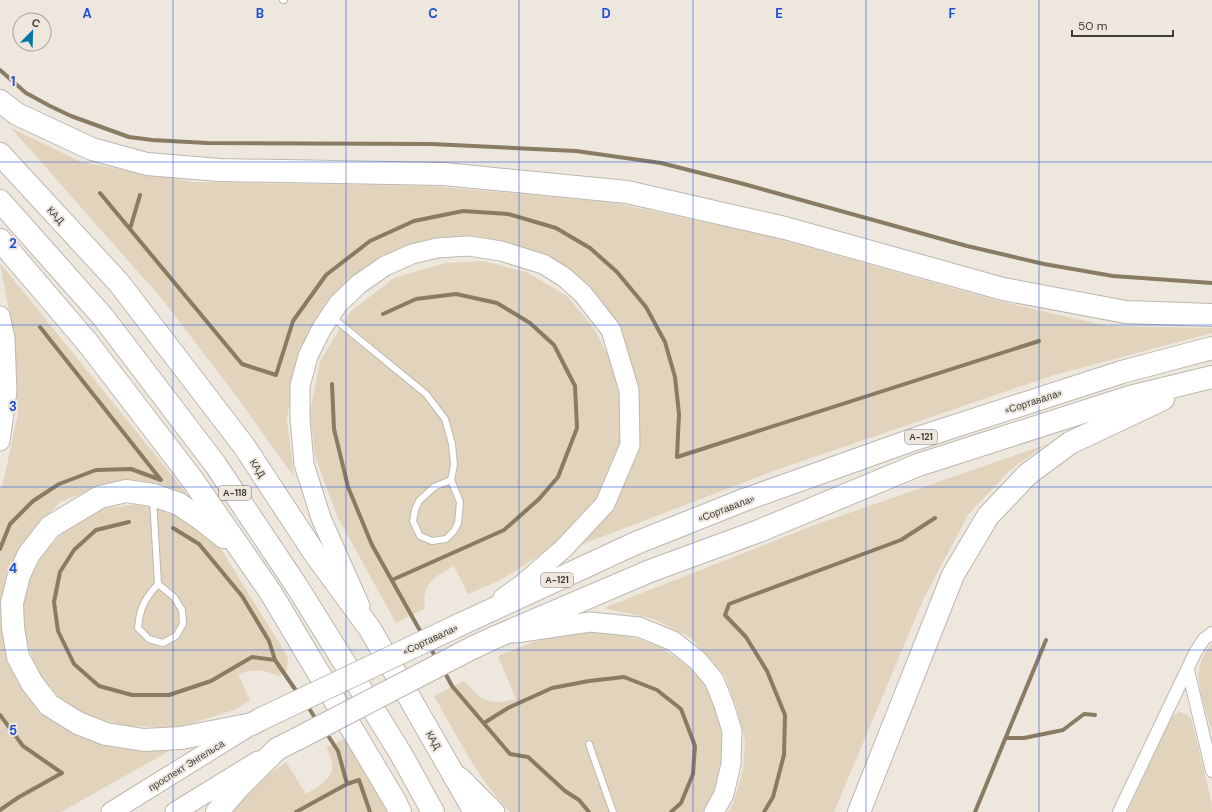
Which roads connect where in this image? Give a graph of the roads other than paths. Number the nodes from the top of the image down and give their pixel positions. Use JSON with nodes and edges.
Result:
{"nodes":[{"id":1,"x":0,"y":101,"type":"edge"},
{"id":2,"x":0,"y":154,"type":"edge"},
{"id":3,"x":0,"y":201,"type":"edge"},
{"id":4,"x":0,"y":240,"type":"edge"},
{"id":5,"x":1212,"y":315,"type":"edge"},
{"id":6,"x":0,"y":316,"type":"edge"},
{"id":7,"x":330,"y":316,"type":"junction"},
{"id":8,"x":1212,"y":348,"type":"edge"},
{"id":9,"x":1204,"y":378,"type":"edge"},
{"id":10,"x":0,"y":441,"type":"edge"},
{"id":11,"x":451,"y":480,"type":"junction"},
{"id":12,"x":153,"y":495,"type":"junction"},
{"id":13,"x":158,"y":584,"type":"junction"},
{"id":14,"x":271,"y":594,"type":"junction"},
{"id":15,"x":469,"y":621,"type":"junction"},
{"id":16,"x":370,"y":629,"type":"junction"},
{"id":17,"x":1212,"y":633,"type":"edge"},
{"id":18,"x":498,"y":636,"type":"junction"},
{"id":19,"x":1188,"y":670,"type":"junction"},
{"id":20,"x":257,"y":722,"type":"junction"},
{"id":21,"x":589,"y":744,"type":"dead end"},
{"id":22,"x":277,"y":749,"type":"junction"},
{"id":23,"x":449,"y":766,"type":"junction"},
{"id":24,"x":1212,"y":771,"type":"edge"},
{"id":25,"x":399,"y":809,"type":"edge"},
{"id":26,"x":111,"y":812,"type":"edge"},
{"id":27,"x":175,"y":812,"type":"edge"},
{"id":28,"x":217,"y":812,"type":"edge"},
{"id":29,"x":433,"y":812,"type":"edge"},
{"id":30,"x":475,"y":812,"type":"edge"},
{"id":31,"x":495,"y":812,"type":"edge"},
{"id":32,"x":613,"y":812,"type":"edge"},
{"id":33,"x":714,"y":812,"type":"edge"},
{"id":34,"x":859,"y":812,"type":"edge"},
{"id":35,"x":1119,"y":812,"type":"edge"}],
"edges":[{"from":1,"to":5,"type":"highway"},
{"from":2,"to":16,"type":"highway","name":"КАД"},
{"from":3,"to":29,"type":"highway","number":"А-118"},
{"from":4,"to":14,"type":"highway"},
{"from":6,"to":10,"type":"main road"},
{"from":7,"to":11,"type":"lane"},
{"from":7,"to":15,"type":"main road"},
{"from":7,"to":16,"type":"main road"},
{"from":8,"to":15,"type":"highway","name":"«Сортавала»","number":"А-121"},
{"from":9,"to":18,"type":"highway","number":"А-121"},
{"from":9,"to":34,"type":"highway"},
{"from":11,"to":11,"type":"lane"},
{"from":12,"to":13,"type":"lane"},
{"from":12,"to":14,"type":"highway","name":"«Сортавала»"},
{"from":12,"to":20,"type":"highway","name":"«Сортавала»"},
{"from":13,"to":13,"type":"lane"},
{"from":14,"to":25,"type":"highway"},
{"from":15,"to":20,"type":"highway","name":"«Сортавала»","bridge":true},
{"from":16,"to":23,"type":"highway","name":"КАД"},
{"from":17,"to":19,"type":"street"},
{"from":18,"to":22,"type":"highway","number":"А-121","bridge":true},
{"from":18,"to":33,"type":"main road"},
{"from":19,"to":24,"type":"street"},
{"from":19,"to":35,"type":"street"},
{"from":20,"to":26,"type":"main road","name":"проспект Энгельса"},
{"from":21,"to":32,"type":"lane"},
{"from":22,"to":27,"type":"main road"},
{"from":22,"to":28,"type":"highway"},
{"from":23,"to":30,"type":"highway","name":"КАД"},
{"from":23,"to":31,"type":"main road"}]}
